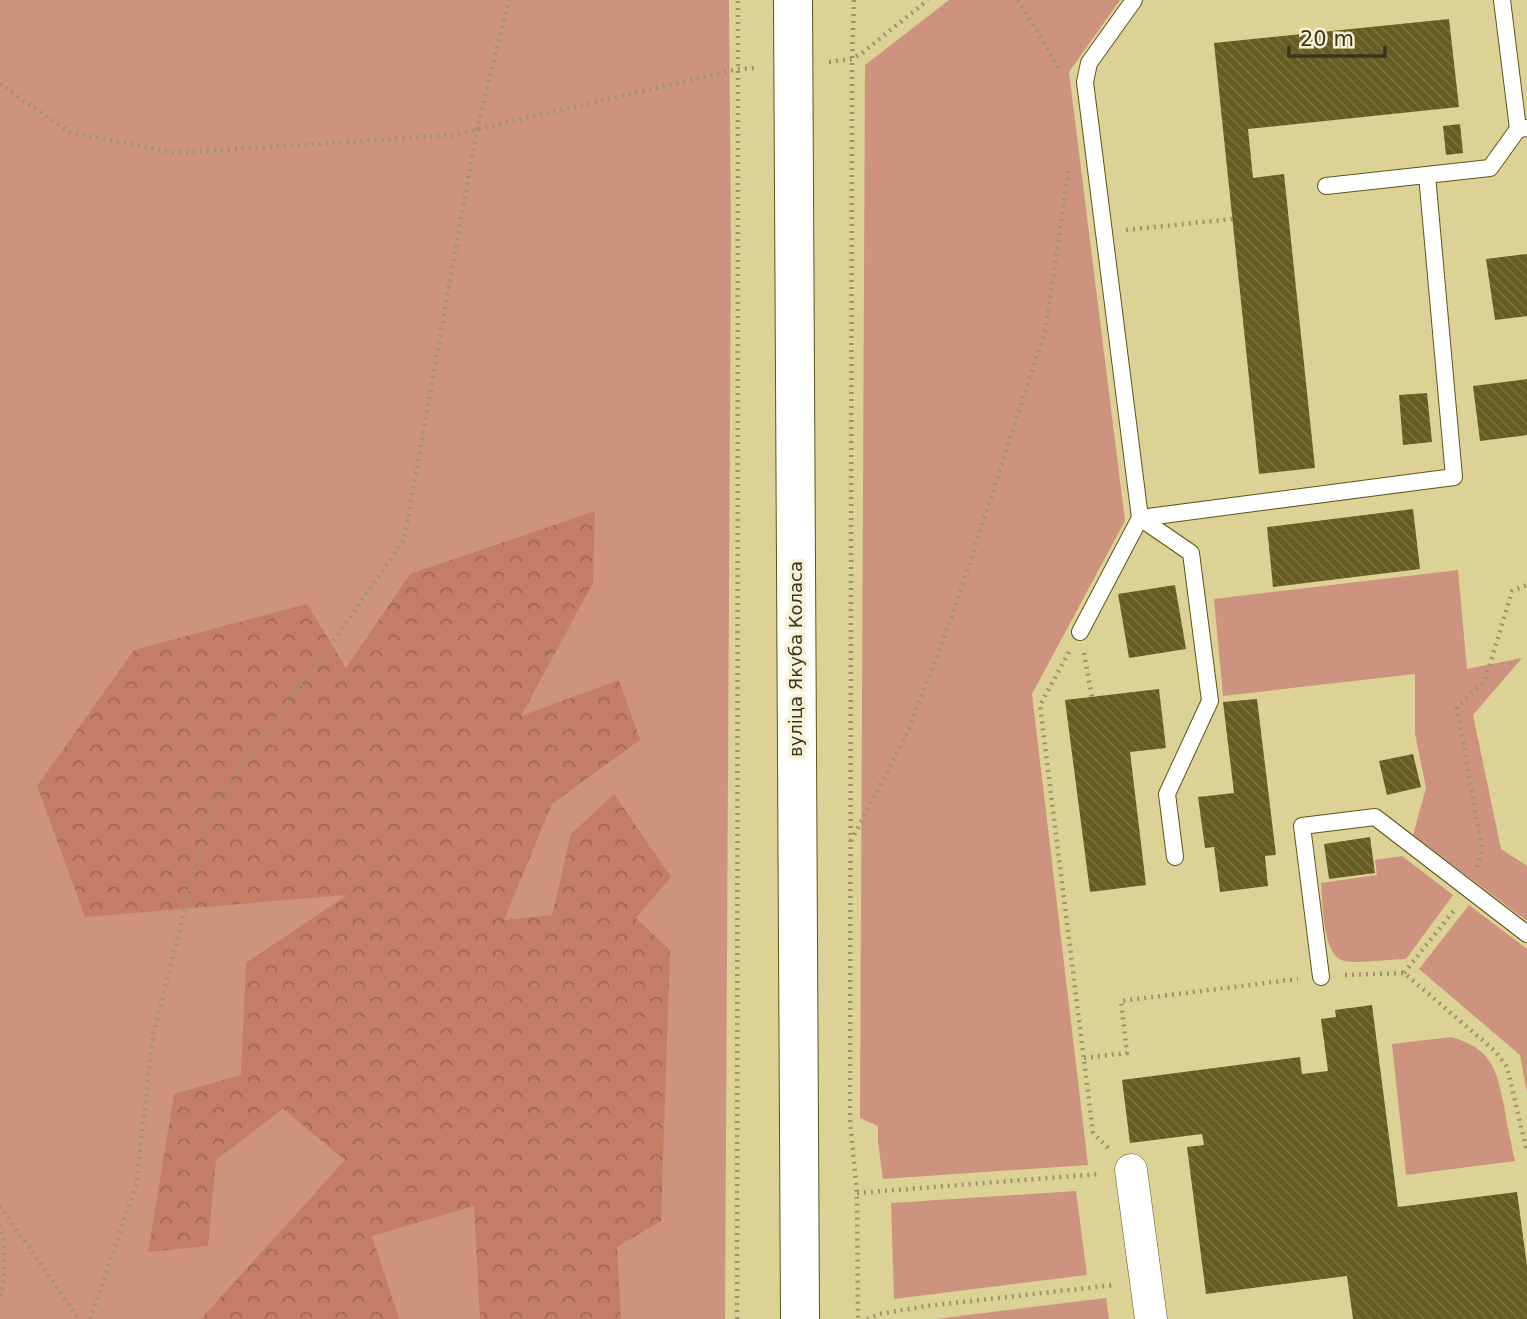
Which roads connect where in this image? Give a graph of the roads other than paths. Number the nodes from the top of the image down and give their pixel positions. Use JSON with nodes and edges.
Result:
{"nodes":[{"id":1,"x":793,"y":0,"type":"edge"},
{"id":2,"x":1134,"y":0,"type":"edge"},
{"id":3,"x":1502,"y":0,"type":"edge"},
{"id":4,"x":1522,"y":128,"type":"edge"},
{"id":5,"x":1427,"y":175,"type":"junction"},
{"id":6,"x":1326,"y":186,"type":"dead end"},
{"id":7,"x":1140,"y":518,"type":"junction"},
{"id":8,"x":1080,"y":632,"type":"road end"},
{"id":9,"x":1175,"y":857,"type":"dead end"},
{"id":10,"x":1527,"y":934,"type":"edge"},
{"id":11,"x":1321,"y":976,"type":"road end"},
{"id":12,"x":1117,"y":1172,"type":"road end"},
{"id":13,"x":800,"y":1319,"type":"edge"},
{"id":14,"x":1150,"y":1319,"type":"edge"}],
"edges":[{"from":1,"to":13,"type":"street","name":"вуліца Якуба Коласа"},
{"from":2,"to":7,"type":"lane"},
{"from":3,"to":4,"type":"lane"},
{"from":4,"to":5,"type":"lane"},
{"from":5,"to":6,"type":"lane"},
{"from":5,"to":7,"type":"lane"},
{"from":7,"to":8,"type":"lane"},
{"from":7,"to":9,"type":"lane"},
{"from":10,"to":11,"type":"lane"},
{"from":12,"to":14,"type":"street"}]}
